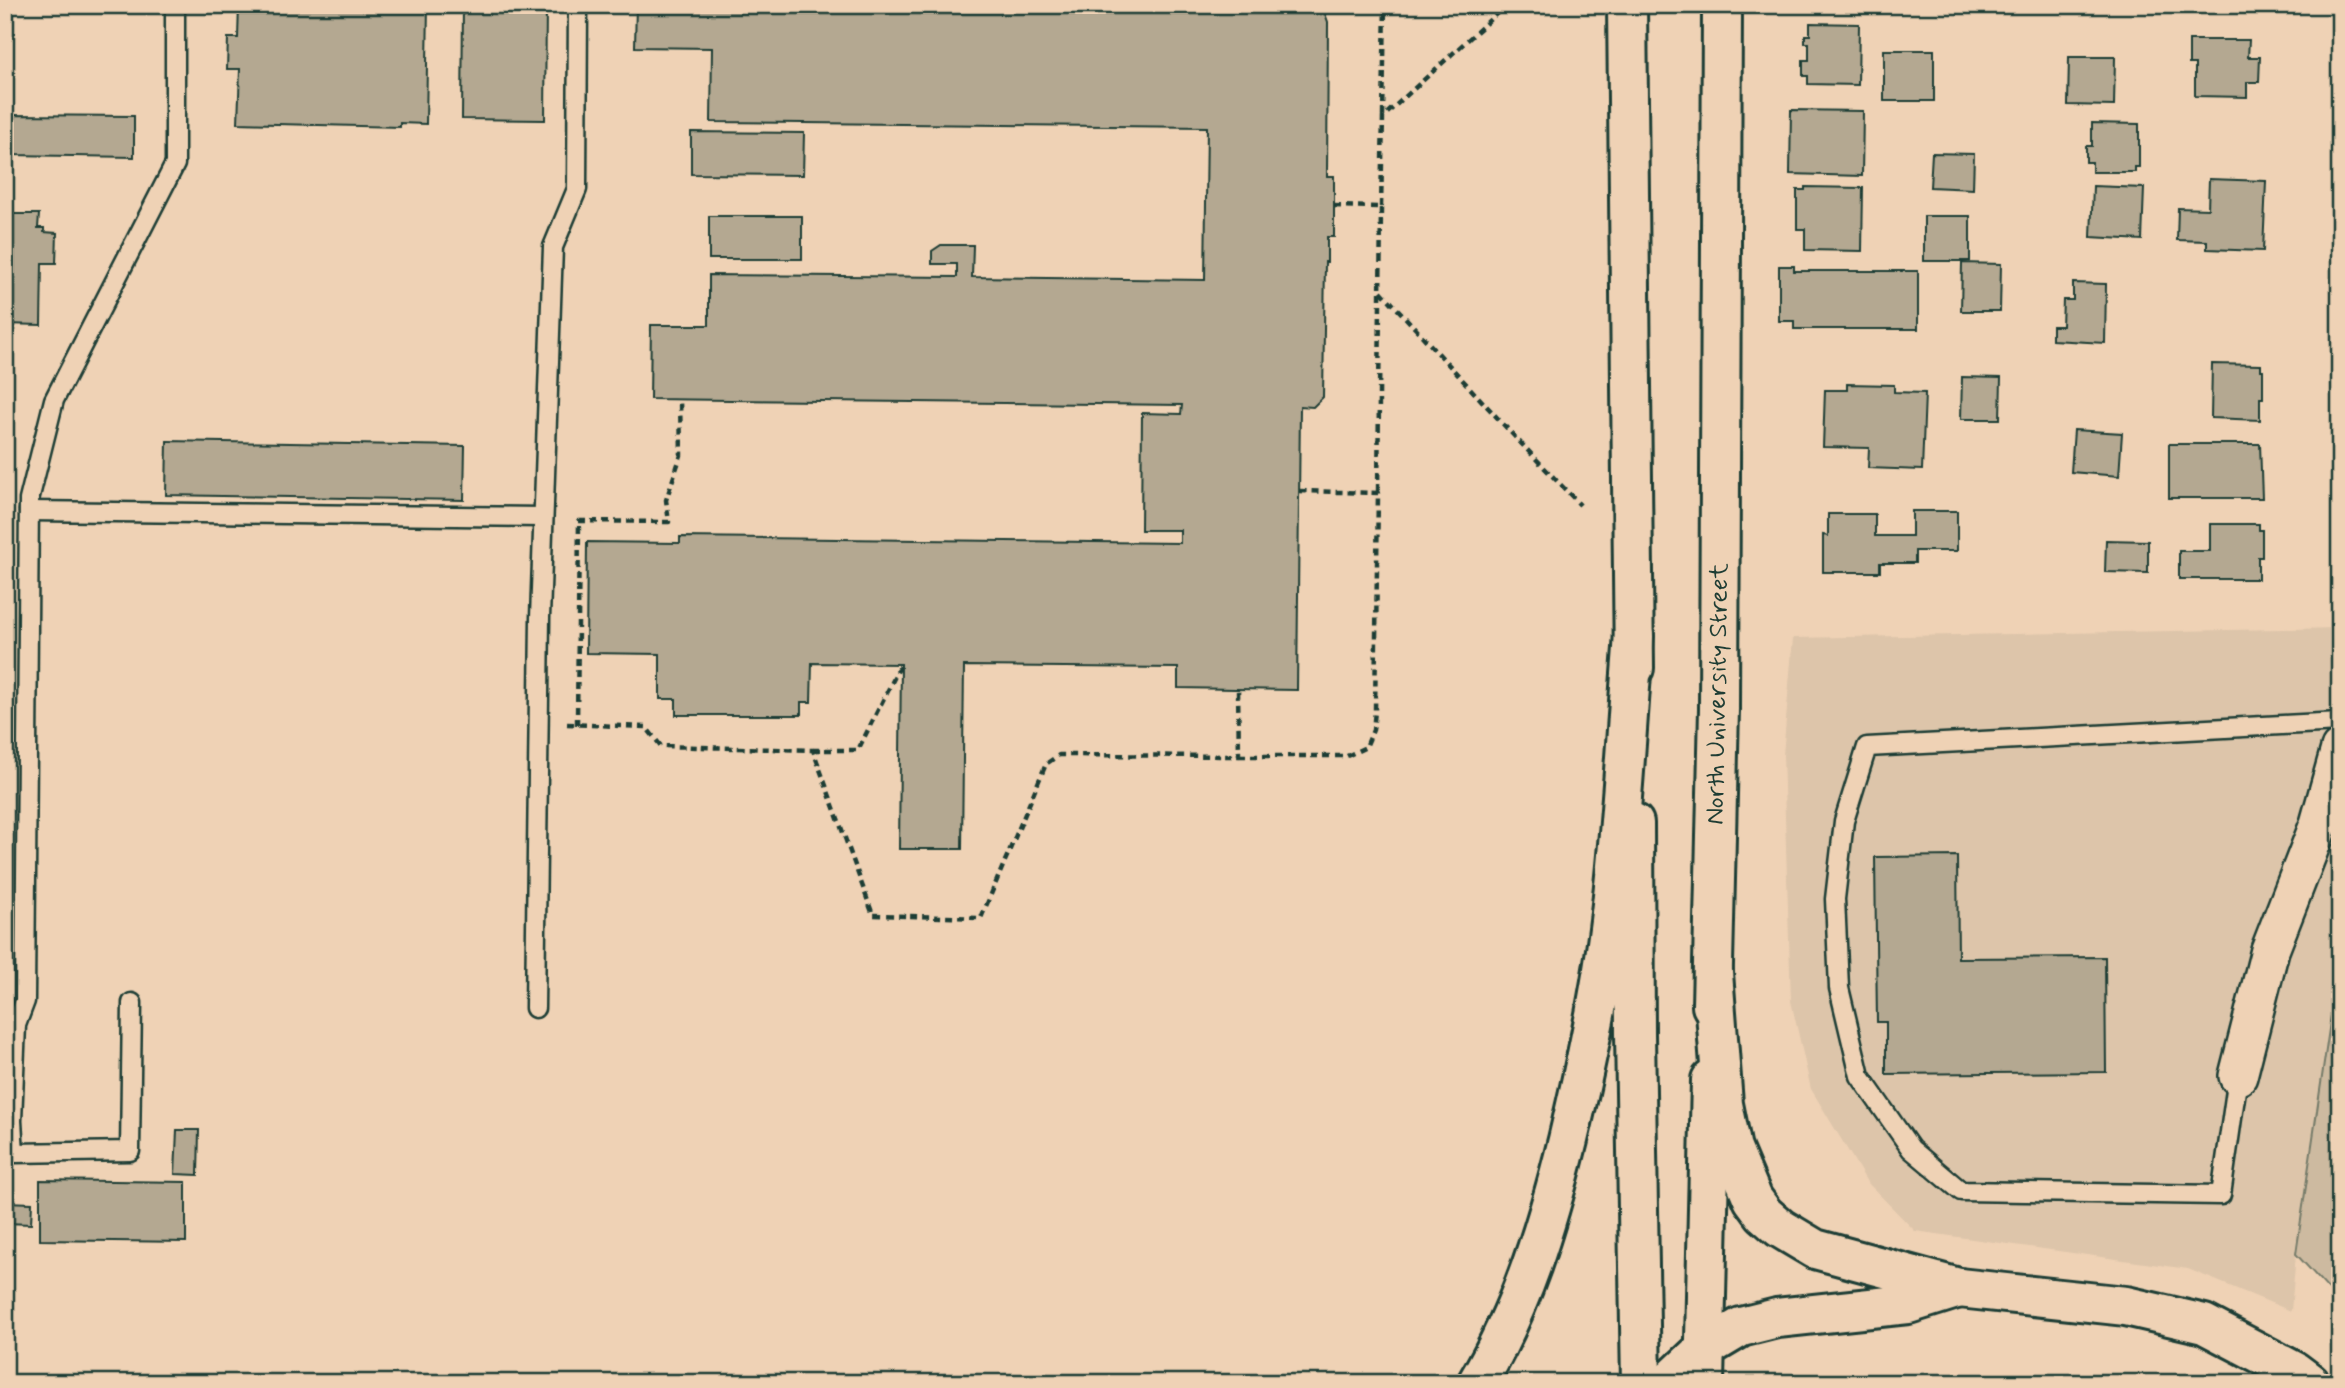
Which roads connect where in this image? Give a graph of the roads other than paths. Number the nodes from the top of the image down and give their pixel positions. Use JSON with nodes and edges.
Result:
{"nodes":[{"id":1,"x":175,"y":5,"type":"edge"},
{"id":2,"x":578,"y":5,"type":"edge"},
{"id":3,"x":1627,"y":5,"type":"edge"},
{"id":4,"x":1722,"y":5,"type":"edge"},
{"id":5,"x":29,"y":512,"type":"junction"},
{"id":6,"x":543,"y":517,"type":"junction"},
{"id":7,"x":1634,"y":636,"type":"junction"},
{"id":8,"x":2340,"y":722,"type":"edge"},
{"id":9,"x":2340,"y":749,"type":"edge"},
{"id":10,"x":1713,"y":973,"type":"junction"},
{"id":11,"x":132,"y":1003,"type":"dead end"},
{"id":12,"x":535,"y":1008,"type":"dead end"},
{"id":13,"x":2238,"y":1076,"type":"joint"},
{"id":14,"x":1959,"y":1288,"type":"junction"},
{"id":15,"x":1704,"y":1366,"type":"edge"},
{"id":16,"x":1477,"y":1383,"type":"edge"},
{"id":17,"x":1641,"y":1383,"type":"edge"},
{"id":18,"x":1668,"y":1383,"type":"edge"},
{"id":19,"x":2310,"y":1383,"type":"edge"}],
"edges":[{"from":1,"to":5,"type":"lane"},
{"from":2,"to":6,"type":"lane"},
{"from":3,"to":7,"type":"main road"},
{"from":4,"to":10,"type":"main road","name":"North University Street"},
{"from":5,"to":6,"type":"lane"},
{"from":5,"to":11,"type":"lane"},
{"from":6,"to":12,"type":"lane"},
{"from":7,"to":16,"type":"main road"},
{"from":7,"to":17,"type":"main road"},
{"from":8,"to":13,"type":"lane"},
{"from":9,"to":13,"type":"street"},
{"from":10,"to":14,"type":"main road"},
{"from":10,"to":15,"type":"main road","name":"North University Street"},
{"from":14,"to":15,"type":"main road"},
{"from":14,"to":19,"type":"main road"},
{"from":15,"to":18,"type":"main road"}]}
